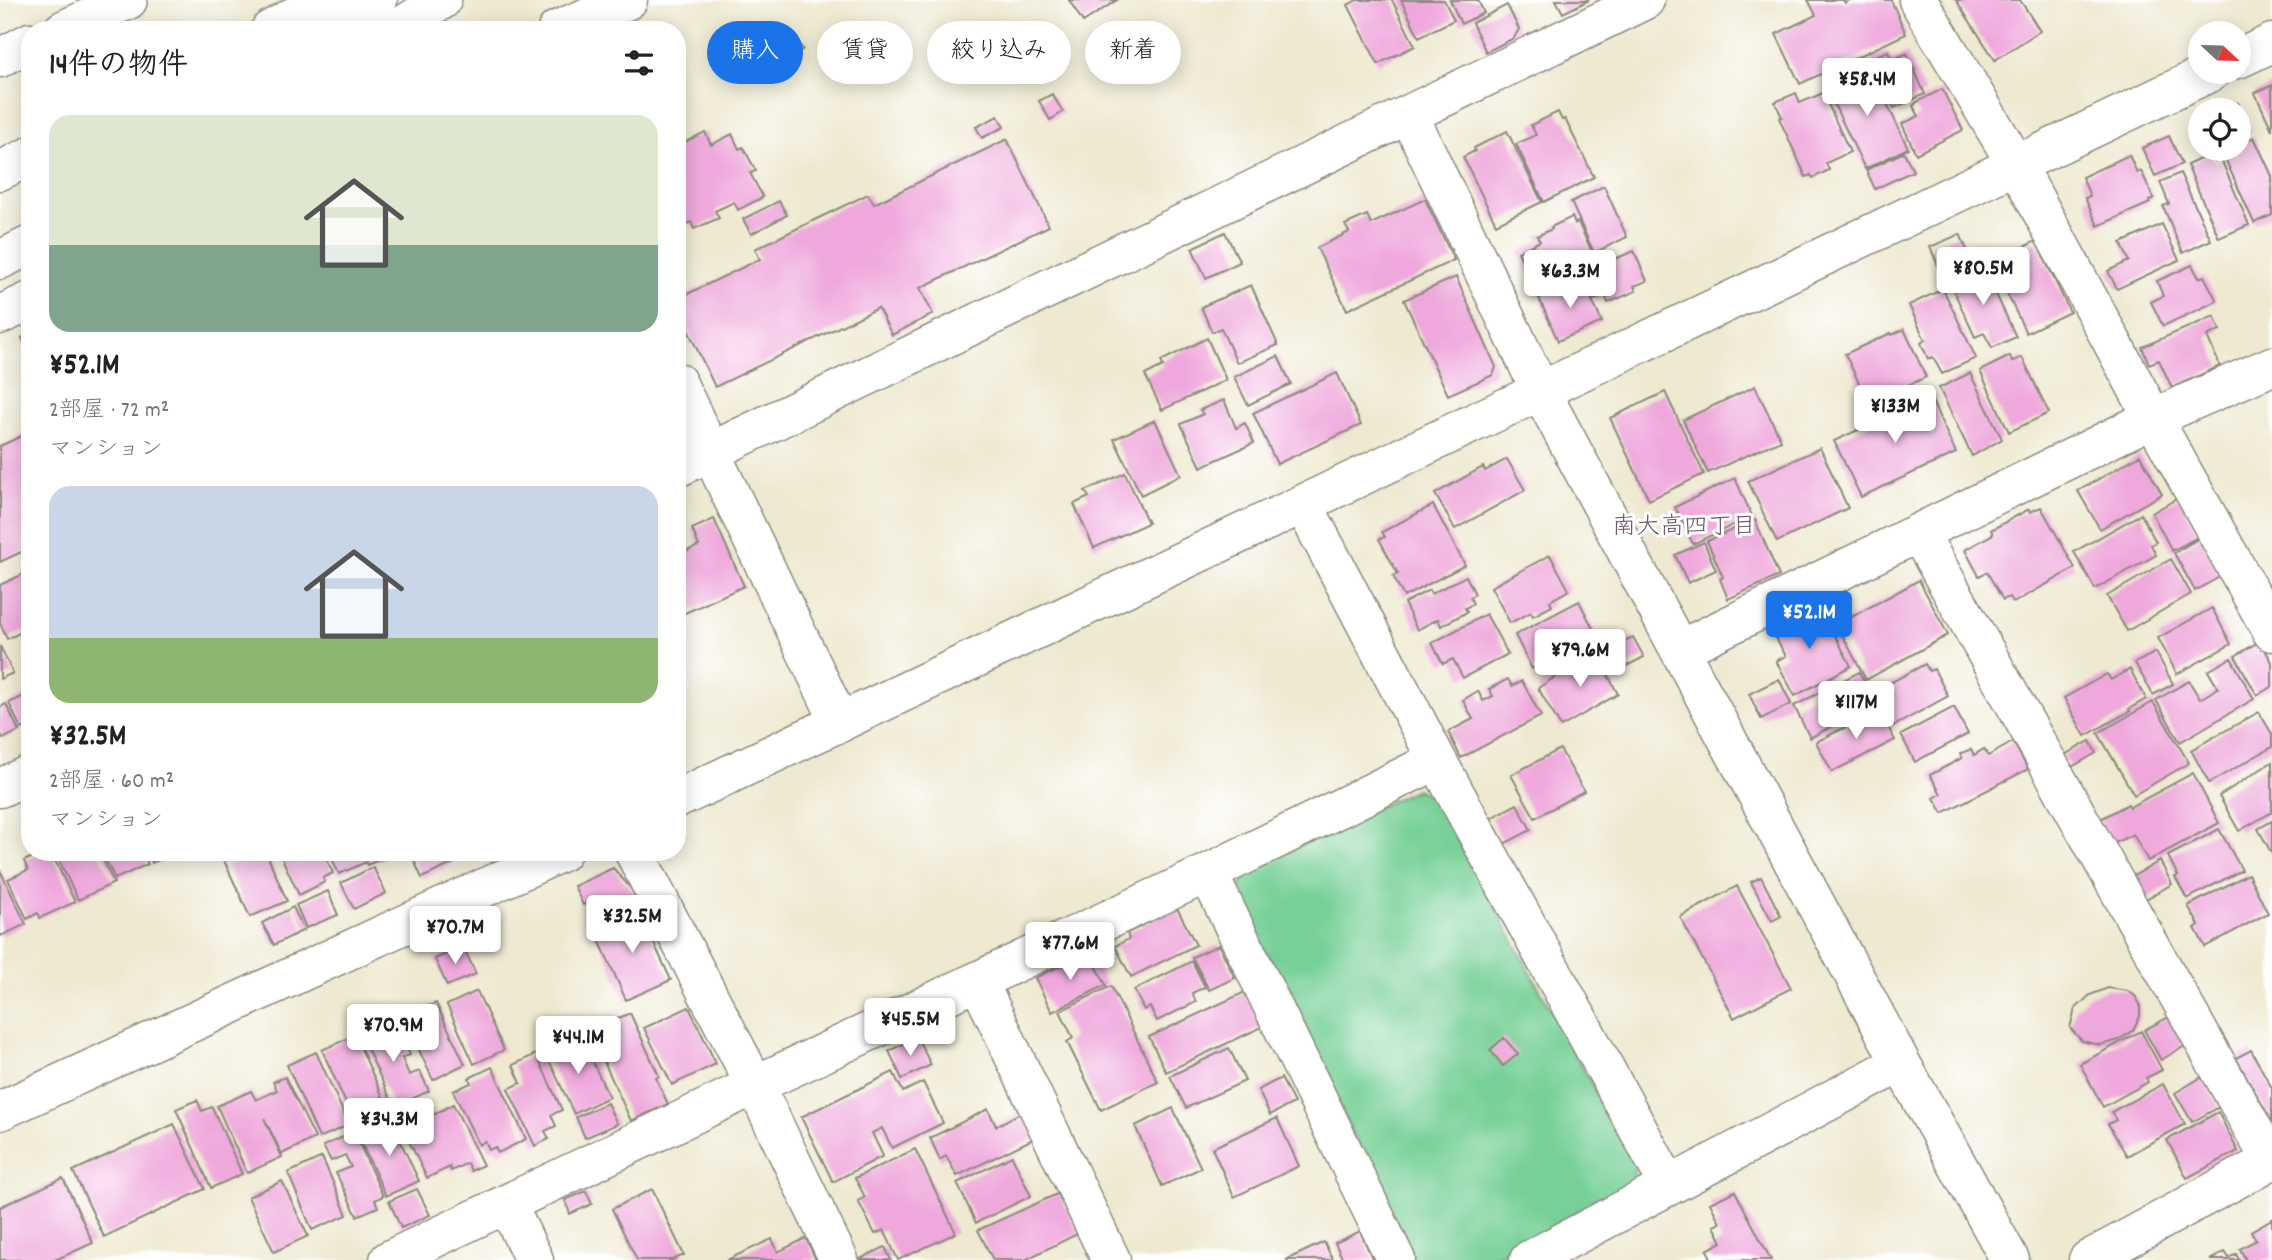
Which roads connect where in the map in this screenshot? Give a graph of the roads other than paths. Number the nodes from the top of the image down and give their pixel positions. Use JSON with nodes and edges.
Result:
{"nodes":[{"id":1,"x":105,"y":0,"type":"edge"},
{"id":2,"x":128,"y":0,"type":"edge"},
{"id":3,"x":323,"y":0,"type":"edge"},
{"id":4,"x":378,"y":0,"type":"edge"},
{"id":5,"x":442,"y":0,"type":"edge"},
{"id":6,"x":628,"y":0,"type":"edge"},
{"id":7,"x":1645,"y":0,"type":"edge"},
{"id":8,"x":1918,"y":0,"type":"edge"},
{"id":9,"x":67,"y":21,"type":"edge"},
{"id":10,"x":82,"y":21,"type":"edge"},
{"id":11,"x":286,"y":21,"type":"edge"},
{"id":12,"x":339,"y":21,"type":"edge"},
{"id":13,"x":410,"y":21,"type":"edge"},
{"id":14,"x":578,"y":21,"type":"edge"},
{"id":15,"x":2272,"y":43,"type":"edge"},
{"id":16,"x":21,"y":48,"type":"edge"},
{"id":17,"x":2251,"y":53,"type":"edge"},
{"id":18,"x":0,"y":58,"type":"edge"},
{"id":19,"x":2188,"y":83,"type":"edge"},
{"id":20,"x":1409,"y":115,"type":"junction"},
{"id":21,"x":21,"y":160,"type":"edge"},
{"id":22,"x":2016,"y":164,"type":"junction"},
{"id":23,"x":0,"y":171,"type":"edge"},
{"id":24,"x":21,"y":179,"type":"edge"},
{"id":25,"x":0,"y":188,"type":"edge"},
{"id":26,"x":21,"y":249,"type":"edge"},
{"id":27,"x":0,"y":260,"type":"edge"},
{"id":28,"x":21,"y":305,"type":"edge"},
{"id":29,"x":0,"y":315,"type":"edge"},
{"id":30,"x":2272,"y":366,"type":"edge"},
{"id":31,"x":1541,"y":392,"type":"junction"},
{"id":32,"x":2153,"y":418,"type":"junction"},
{"id":33,"x":686,"y":423,"type":"edge"},
{"id":34,"x":694,"y":460,"type":"edge"},
{"id":35,"x":1303,"y":504,"type":"junction"},
{"id":36,"x":1919,"y":533,"type":"junction"},
{"id":37,"x":2272,"y":632,"type":"edge"},
{"id":38,"x":1681,"y":649,"type":"junction"},
{"id":39,"x":840,"y":723,"type":"junction"},
{"id":40,"x":1437,"y":760,"type":"junction"},
{"id":41,"x":21,"y":778,"type":"edge"},
{"id":42,"x":0,"y":788,"type":"edge"},
{"id":43,"x":686,"y":795,"type":"edge"},
{"id":44,"x":542,"y":861,"type":"edge"},
{"id":45,"x":640,"y":861,"type":"edge"},
{"id":46,"x":1208,"y":873,"type":"junction"},
{"id":47,"x":978,"y":981,"type":"junction"},
{"id":48,"x":1901,"y":1063,"type":"junction"},
{"id":49,"x":755,"y":1085,"type":"junction"},
{"id":50,"x":0,"y":1111,"type":"edge"},
{"id":51,"x":2272,"y":1160,"type":"edge"},
{"id":52,"x":1669,"y":1186,"type":"junction"},
{"id":53,"x":507,"y":1204,"type":"junction"},
{"id":54,"x":389,"y":1260,"type":"edge"},
{"id":55,"x":534,"y":1260,"type":"edge"},
{"id":56,"x":839,"y":1260,"type":"edge"},
{"id":57,"x":1111,"y":1260,"type":"edge"},
{"id":58,"x":1396,"y":1260,"type":"edge"},
{"id":59,"x":1529,"y":1260,"type":"edge"},
{"id":60,"x":2010,"y":1260,"type":"edge"},
{"id":61,"x":2088,"y":1260,"type":"edge"}],
"edges":[{"from":1,"to":9,"type":"main road"},
{"from":2,"to":10,"type":"main road"},
{"from":3,"to":11,"type":"main road"},
{"from":4,"to":12,"type":"main road"},
{"from":5,"to":13,"type":"main road"},
{"from":6,"to":14,"type":"main road"},
{"from":7,"to":20,"type":"main road"},
{"from":8,"to":22,"type":"main road"},
{"from":15,"to":17,"type":"main road"},
{"from":16,"to":18,"type":"main road"},
{"from":19,"to":22,"type":"main road"},
{"from":20,"to":31,"type":"main road"},
{"from":20,"to":34,"type":"main road"},
{"from":21,"to":23,"type":"main road"},
{"from":22,"to":31,"type":"main road"},
{"from":22,"to":32,"type":"main road"},
{"from":24,"to":25,"type":"main road"},
{"from":26,"to":27,"type":"main road"},
{"from":28,"to":29,"type":"main road"},
{"from":30,"to":32,"type":"main road"},
{"from":31,"to":35,"type":"main road"},
{"from":31,"to":38,"type":"main road"},
{"from":32,"to":36,"type":"main road"},
{"from":32,"to":37,"type":"main road"},
{"from":33,"to":34,"type":"main road"},
{"from":34,"to":39,"type":"main road"},
{"from":35,"to":39,"type":"main road"},
{"from":35,"to":40,"type":"main road"},
{"from":36,"to":38,"type":"main road"},
{"from":36,"to":51,"type":"main road"},
{"from":38,"to":48,"type":"main road"},
{"from":39,"to":43,"type":"main road"},
{"from":40,"to":46,"type":"main road"},
{"from":40,"to":52,"type":"main road"},
{"from":41,"to":42,"type":"main road"},
{"from":44,"to":50,"type":"main road"},
{"from":45,"to":49,"type":"main road"},
{"from":46,"to":47,"type":"main road"},
{"from":46,"to":58,"type":"main road"},
{"from":47,"to":49,"type":"main road"},
{"from":47,"to":57,"type":"main road"},
{"from":48,"to":52,"type":"main road"},
{"from":48,"to":60,"type":"main road"},
{"from":49,"to":53,"type":"main road"},
{"from":49,"to":56,"type":"main road"},
{"from":51,"to":61,"type":"main road"},
{"from":52,"to":59,"type":"main road"},
{"from":53,"to":54,"type":"main road"},
{"from":53,"to":55,"type":"main road"}]}
